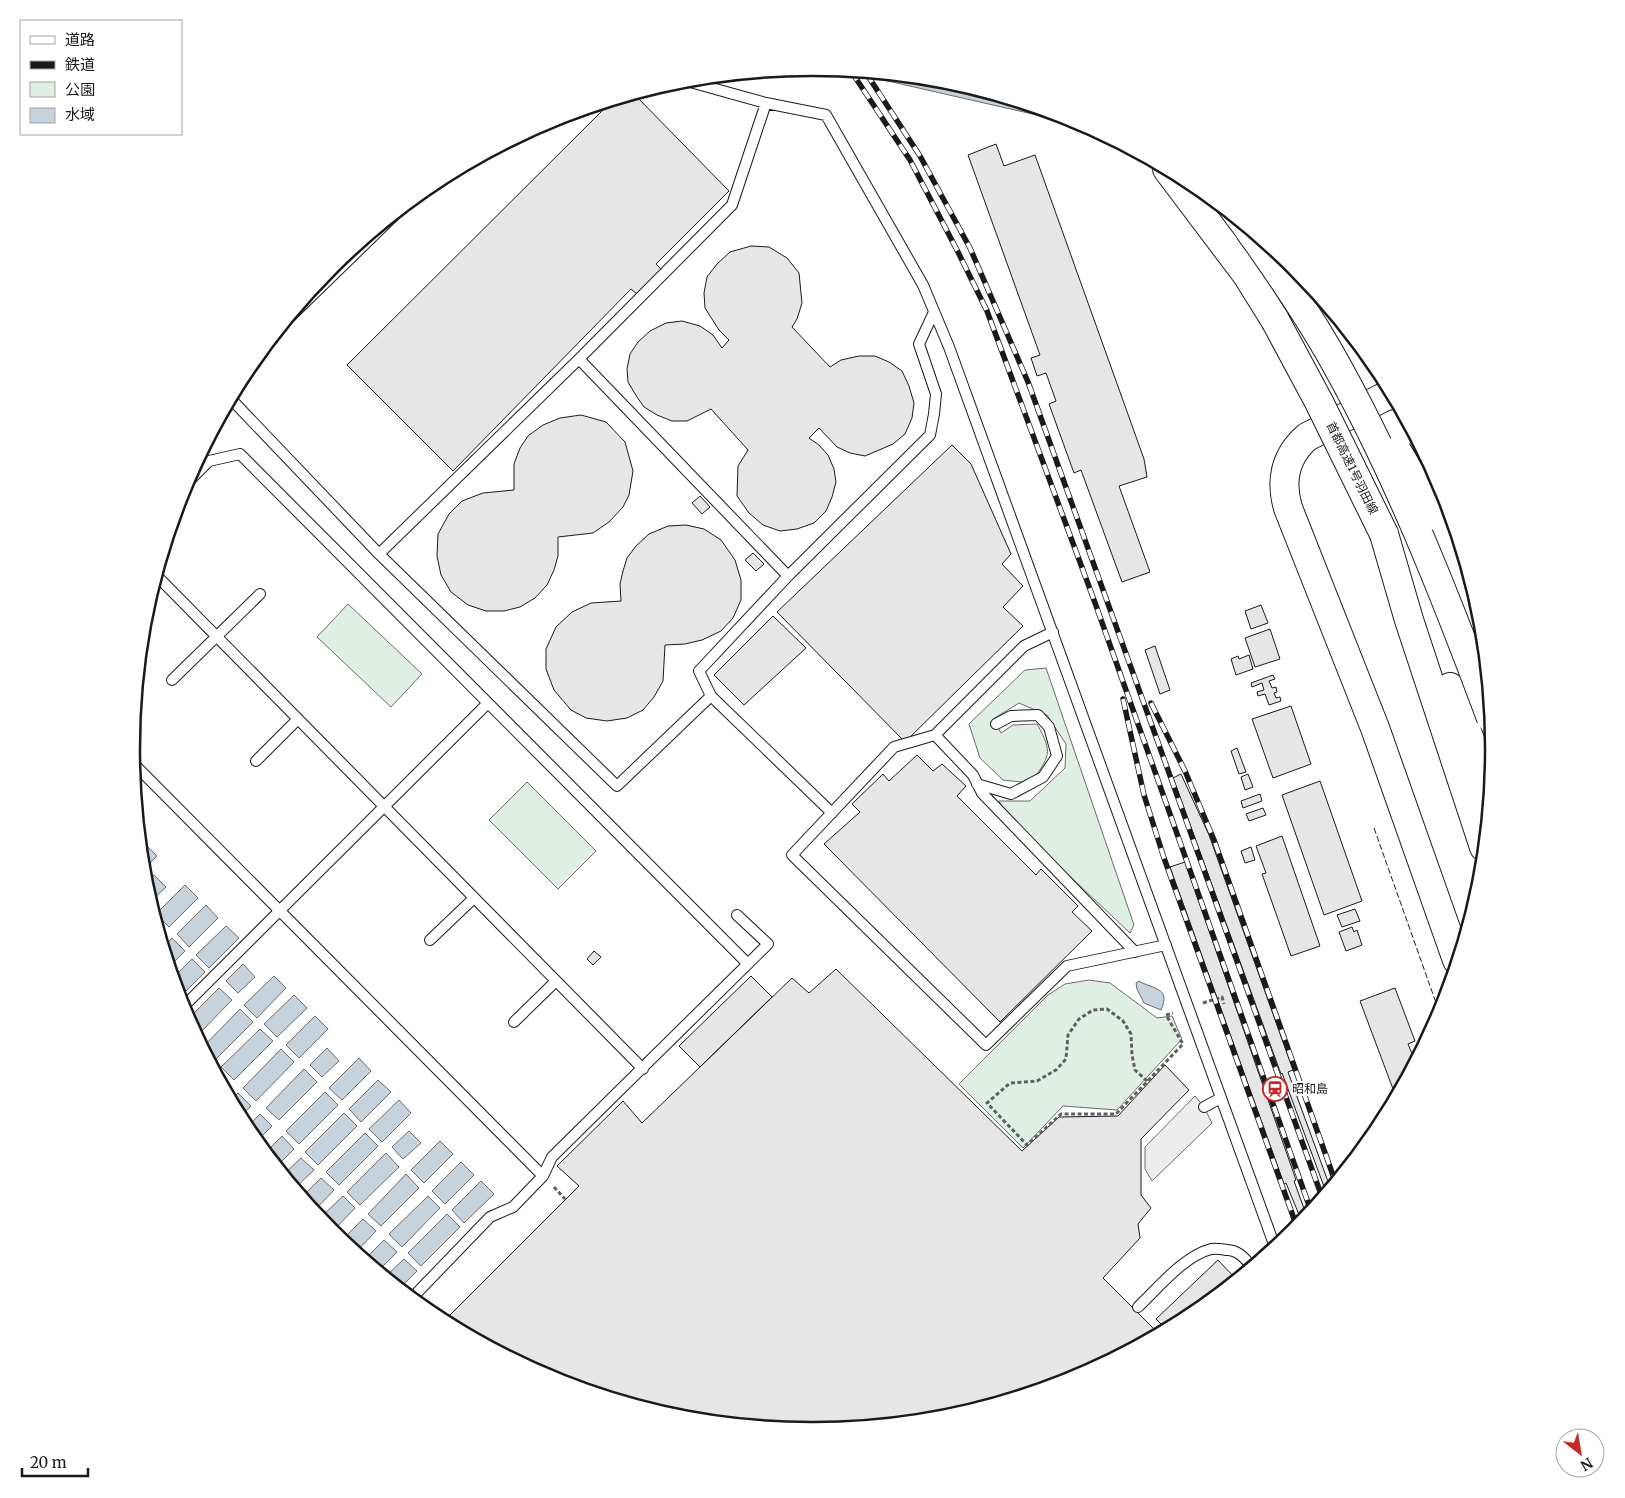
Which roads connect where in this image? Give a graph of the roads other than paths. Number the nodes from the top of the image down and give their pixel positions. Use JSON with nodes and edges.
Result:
{"nodes":[{"id":1,"x":703,"y":86,"type":"edge"},
{"id":2,"x":766,"y":103,"type":"junction"},
{"id":3,"x":1178,"y":185,"type":"edge"},
{"id":4,"x":1261,"y":248,"type":"edge"},
{"id":5,"x":934,"y":312,"type":"junction"},
{"id":6,"x":1328,"y":351,"type":"junction"},
{"id":7,"x":579,"y":359,"type":"junction"},
{"id":8,"x":1385,"y":397,"type":"edge"},
{"id":9,"x":236,"y":404,"type":"edge"},
{"id":10,"x":201,"y":469,"type":"edge"},
{"id":11,"x":1384,"y":534,"type":"junction"},
{"id":12,"x":379,"y":554,"type":"junction"},
{"id":13,"x":1459,"y":566,"type":"edge"},
{"id":14,"x":788,"y":576,"type":"junction"},
{"id":15,"x":161,"y":581,"type":"edge"},
{"id":16,"x":260,"y":594,"type":"dead end"},
{"id":17,"x":1053,"y":632,"type":"junction"},
{"id":18,"x":216,"y":636,"type":"junction"},
{"id":19,"x":172,"y":680,"type":"dead end"},
{"id":20,"x":712,"y":696,"type":"junction"},
{"id":21,"x":1483,"y":697,"type":"edge"},
{"id":22,"x":488,"y":704,"type":"junction"},
{"id":23,"x":298,"y":719,"type":"junction"},
{"id":24,"x":996,"y":724,"type":"dead end"},
{"id":25,"x":935,"y":735,"type":"junction"},
{"id":26,"x":256,"y":761,"type":"dead end"},
{"id":27,"x":140,"y":771,"type":"edge"},
{"id":28,"x":1484,"y":778,"type":"edge"},
{"id":29,"x":977,"y":784,"type":"junction"},
{"id":30,"x":384,"y":807,"type":"junction"},
{"id":31,"x":832,"y":813,"type":"junction"},
{"id":32,"x":1479,"y":833,"type":"edge"},
{"id":33,"x":474,"y":898,"type":"junction"},
{"id":34,"x":280,"y":911,"type":"junction"},
{"id":35,"x":737,"y":915,"type":"dead end"},
{"id":36,"x":430,"y":940,"type":"dead end"},
{"id":37,"x":1166,"y":945,"type":"junction"},
{"id":38,"x":1454,"y":951,"type":"edge"},
{"id":39,"x":1135,"y":952,"type":"junction"},
{"id":40,"x":748,"y":964,"type":"junction"},
{"id":41,"x":556,"y":981,"type":"junction"},
{"id":42,"x":189,"y":1001,"type":"edge"},
{"id":43,"x":514,"y":1022,"type":"dead end"},
{"id":44,"x":643,"y":1069,"type":"junction"},
{"id":45,"x":1221,"y":1098,"type":"junction"},
{"id":46,"x":1204,"y":1107,"type":"dead end"},
{"id":47,"x":543,"y":1176,"type":"junction"},
{"id":48,"x":1272,"y":1240,"type":"edge"},
{"id":49,"x":1248,"y":1262,"type":"edge"},
{"id":50,"x":417,"y":1293,"type":"edge"},
{"id":51,"x":1138,"y":1307,"type":"dead end"}],
"edges":[{"from":1,"to":2,"type":"lane"},
{"from":2,"to":5,"type":"lane"},
{"from":2,"to":7,"type":"lane"},
{"from":3,"to":11,"type":"main road","name":"首都高速1号羽田線","bridge":true},
{"from":4,"to":6,"type":"main road","bridge":true},
{"from":5,"to":14,"type":"lane"},
{"from":5,"to":17,"type":"lane"},
{"from":6,"to":13,"type":"main road","bridge":true},
{"from":6,"to":21,"type":"main road","bridge":true},
{"from":7,"to":12,"type":"lane"},
{"from":7,"to":14,"type":"lane"},
{"from":8,"to":38,"type":"main road"},
{"from":9,"to":12,"type":"lane"},
{"from":10,"to":22,"type":"lane"},
{"from":11,"to":28,"type":"main road","name":"首都高速1号羽田線"},
{"from":11,"to":32,"type":"main road"},
{"from":12,"to":20,"type":"lane"},
{"from":14,"to":20,"type":"lane"},
{"from":15,"to":18,"type":"lane"},
{"from":16,"to":18,"type":"lane"},
{"from":17,"to":25,"type":"lane"},
{"from":17,"to":37,"type":"lane"},
{"from":18,"to":19,"type":"lane"},
{"from":18,"to":23,"type":"lane"},
{"from":20,"to":31,"type":"lane"},
{"from":22,"to":30,"type":"lane"},
{"from":22,"to":40,"type":"lane"},
{"from":23,"to":26,"type":"lane"},
{"from":23,"to":30,"type":"lane"},
{"from":24,"to":29,"type":"lane"},
{"from":25,"to":29,"type":"lane"},
{"from":25,"to":31,"type":"lane"},
{"from":27,"to":34,"type":"lane"},
{"from":29,"to":39,"type":"lane"},
{"from":30,"to":33,"type":"lane"},
{"from":30,"to":34,"type":"lane"},
{"from":31,"to":39,"type":"lane"},
{"from":33,"to":36,"type":"lane"},
{"from":33,"to":41,"type":"lane"},
{"from":34,"to":42,"type":"lane"},
{"from":34,"to":47,"type":"lane"},
{"from":35,"to":40,"type":"lane"},
{"from":37,"to":39,"type":"lane"},
{"from":37,"to":45,"type":"lane"},
{"from":40,"to":44,"type":"lane"},
{"from":41,"to":43,"type":"lane"},
{"from":41,"to":44,"type":"lane"},
{"from":44,"to":47,"type":"lane"},
{"from":45,"to":46,"type":"lane"},
{"from":45,"to":48,"type":"lane"},
{"from":47,"to":50,"type":"lane"},
{"from":49,"to":51,"type":"lane"}]}
